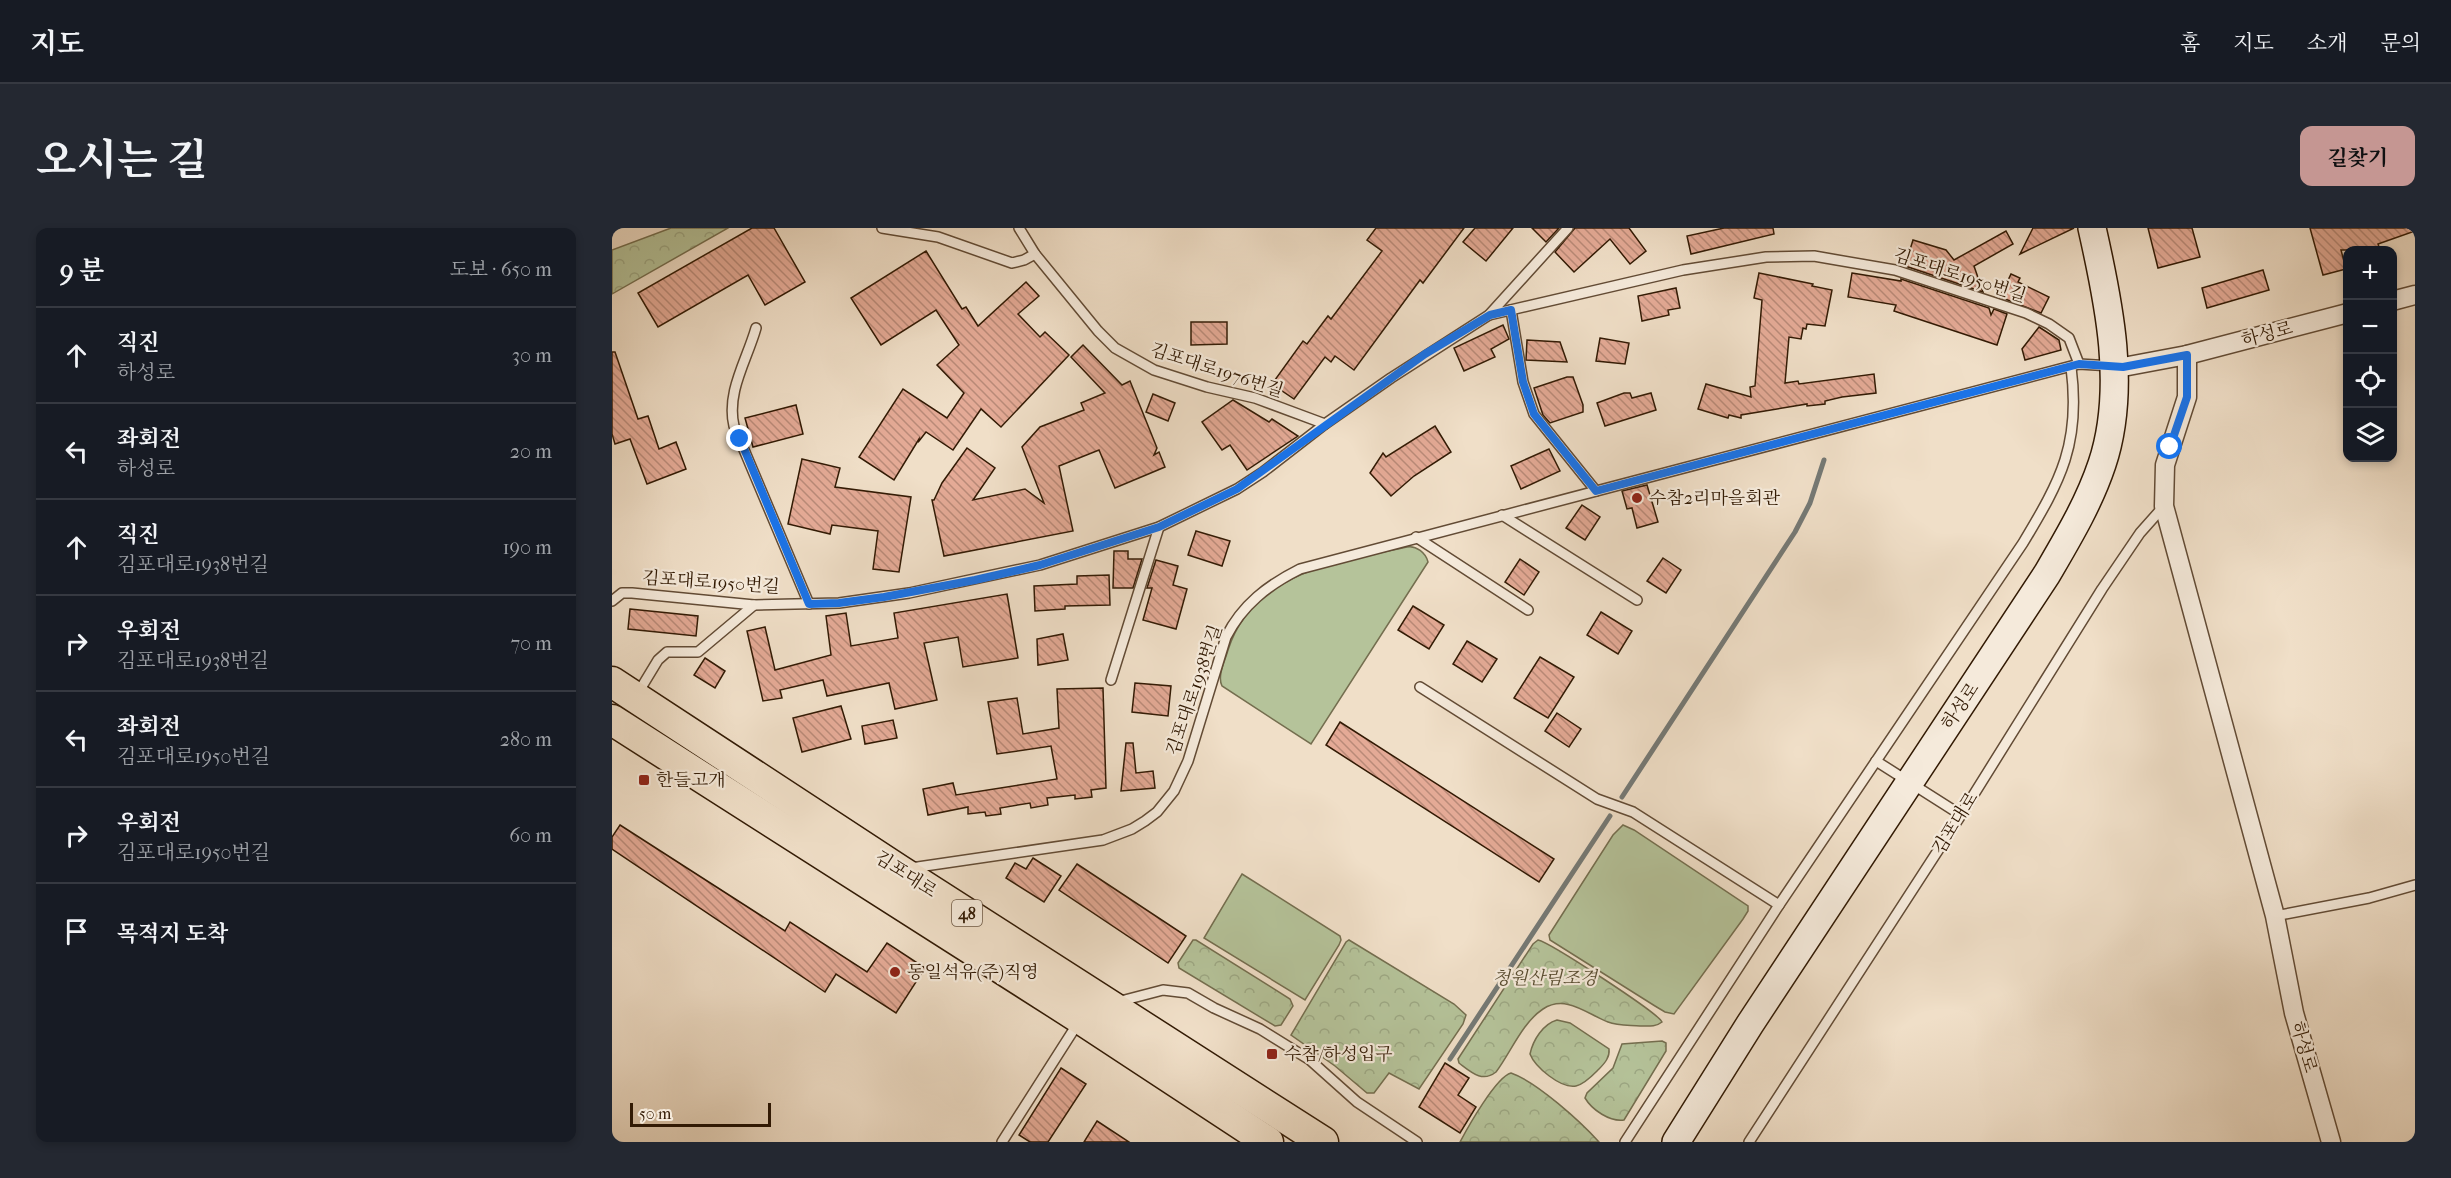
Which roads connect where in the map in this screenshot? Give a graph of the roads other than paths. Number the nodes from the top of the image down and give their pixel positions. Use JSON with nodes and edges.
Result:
{"nodes":[{"id":1,"x":882,"y":228,"type":"edge"},
{"id":2,"x":1019,"y":228,"type":"edge"},
{"id":3,"x":1568,"y":228,"type":"edge"},
{"id":4,"x":2092,"y":228,"type":"edge"},
{"id":5,"x":2102,"y":228,"type":"edge"},
{"id":6,"x":1035,"y":254,"type":"junction"},
{"id":7,"x":2415,"y":295,"type":"edge"},
{"id":8,"x":2396,"y":300,"type":"edge"},
{"id":9,"x":1511,"y":310,"type":"junction"},
{"id":10,"x":2343,"y":314,"type":"edge"},
{"id":11,"x":1490,"y":315,"type":"junction"},
{"id":12,"x":756,"y":328,"type":"dead end"},
{"id":13,"x":2187,"y":355,"type":"junction"},
{"id":14,"x":2075,"y":365,"type":"junction"},
{"id":15,"x":2118,"y":366,"type":"junction"},
{"id":16,"x":1325,"y":424,"type":"junction"},
{"id":17,"x":1596,"y":491,"type":"junction"},
{"id":18,"x":2164,"y":506,"type":"junction"},
{"id":19,"x":1502,"y":515,"type":"junction"},
{"id":20,"x":1159,"y":527,"type":"junction"},
{"id":21,"x":1416,"y":537,"type":"junction"},
{"id":22,"x":1637,"y":600,"type":"dead end"},
{"id":23,"x":612,"y":601,"type":"edge"},
{"id":24,"x":809,"y":604,"type":"junction"},
{"id":25,"x":754,"y":605,"type":"junction"},
{"id":26,"x":1528,"y":610,"type":"dead end"},
{"id":27,"x":1111,"y":680,"type":"dead end"},
{"id":28,"x":1420,"y":687,"type":"dead end"},
{"id":29,"x":624,"y":690,"type":"edge"},
{"id":30,"x":612,"y":720,"type":"edge"},
{"id":31,"x":1876,"y":761,"type":"junction"},
{"id":32,"x":1915,"y":786,"type":"junction"},
{"id":33,"x":1961,"y":815,"type":"junction"},
{"id":34,"x":899,"y":870,"type":"junction"},
{"id":35,"x":2415,"y":885,"type":"edge"},
{"id":36,"x":1779,"y":905,"type":"junction"},
{"id":37,"x":2275,"y":916,"type":"junction"},
{"id":38,"x":1110,"y":1004,"type":"junction"},
{"id":39,"x":1081,"y":1019,"type":"junction"},
{"id":40,"x":1002,"y":1142,"type":"edge"},
{"id":41,"x":1268,"y":1142,"type":"edge"},
{"id":42,"x":1323,"y":1142,"type":"edge"},
{"id":43,"x":1417,"y":1142,"type":"edge"},
{"id":44,"x":1625,"y":1142,"type":"edge"},
{"id":45,"x":1676,"y":1142,"type":"edge"},
{"id":46,"x":1691,"y":1142,"type":"edge"},
{"id":47,"x":1749,"y":1142,"type":"edge"},
{"id":48,"x":2331,"y":1142,"type":"edge"}],
"edges":[{"from":1,"to":6,"type":"lane"},
{"from":2,"to":6,"type":"lane","name":"김포대로1976번길"},
{"from":3,"to":11,"type":"lane","name":"김포대로1950번길"},
{"from":4,"to":15,"type":"street","name":"하성로"},
{"from":5,"to":15,"type":"street","name":"하성로"},
{"from":6,"to":16,"type":"lane","name":"김포대로1976번길"},
{"from":7,"to":8,"type":"street"},
{"from":9,"to":11,"type":"lane","name":"김포대로1950번길"},
{"from":9,"to":14,"type":"lane","name":"김포대로1950번길"},
{"from":9,"to":17,"type":"lane"},
{"from":10,"to":13,"type":"street","name":"하성로"},
{"from":11,"to":16,"type":"lane","name":"김포대로1950번길"},
{"from":12,"to":24,"type":"lane","name":"김포대로1950번길"},
{"from":13,"to":15,"type":"street","name":"하성로"},
{"from":13,"to":18,"type":"street","name":"하성로"},
{"from":14,"to":15,"type":"lane","name":"김포대로1938번길"},
{"from":14,"to":17,"type":"lane","name":"김포대로1938번길"},
{"from":14,"to":31,"type":"lane","name":"김포대로1950번길"},
{"from":15,"to":32,"type":"street","name":"하성로"},
{"from":16,"to":20,"type":"lane","name":"김포대로1950번길"},
{"from":17,"to":19,"type":"lane","name":"김포대로1938번길"},
{"from":18,"to":33,"type":"lane","name":"김포대로"},
{"from":18,"to":37,"type":"street","name":"하성로"},
{"from":19,"to":21,"type":"lane","name":"김포대로1938번길"},
{"from":19,"to":22,"type":"lane"},
{"from":20,"to":24,"type":"lane","name":"김포대로1950번길"},
{"from":20,"to":27,"type":"lane"},
{"from":21,"to":26,"type":"lane"},
{"from":21,"to":34,"type":"lane","name":"김포대로1938번길"},
{"from":23,"to":25,"type":"lane","name":"김포대로1950번길"},
{"from":24,"to":25,"type":"lane","name":"김포대로1950번길"},
{"from":25,"to":29,"type":"lane"},
{"from":28,"to":36,"type":"lane"},
{"from":29,"to":34,"type":"main road","name":"김포대로","number":"48"},
{"from":30,"to":39,"type":"main road","name":"김포대로","number":"48"},
{"from":31,"to":32,"type":"lane"},
{"from":31,"to":36,"type":"lane","name":"김포대로1950번길"},
{"from":32,"to":33,"type":"lane"},
{"from":32,"to":45,"type":"street","name":"하성로"},
{"from":32,"to":46,"type":"street","name":"하성로"},
{"from":33,"to":47,"type":"lane","name":"김포대로"},
{"from":34,"to":38,"type":"main road","name":"김포대로","number":"48"},
{"from":35,"to":37,"type":"lane"},
{"from":36,"to":44,"type":"lane","name":"김포대로1950번길"},
{"from":37,"to":48,"type":"street","name":"하성로"},
{"from":38,"to":42,"type":"main road","name":"김포대로","number":"48"},
{"from":38,"to":43,"type":"lane"},
{"from":39,"to":40,"type":"lane"},
{"from":39,"to":41,"type":"main road","name":"김포대로","number":"48"}]}
